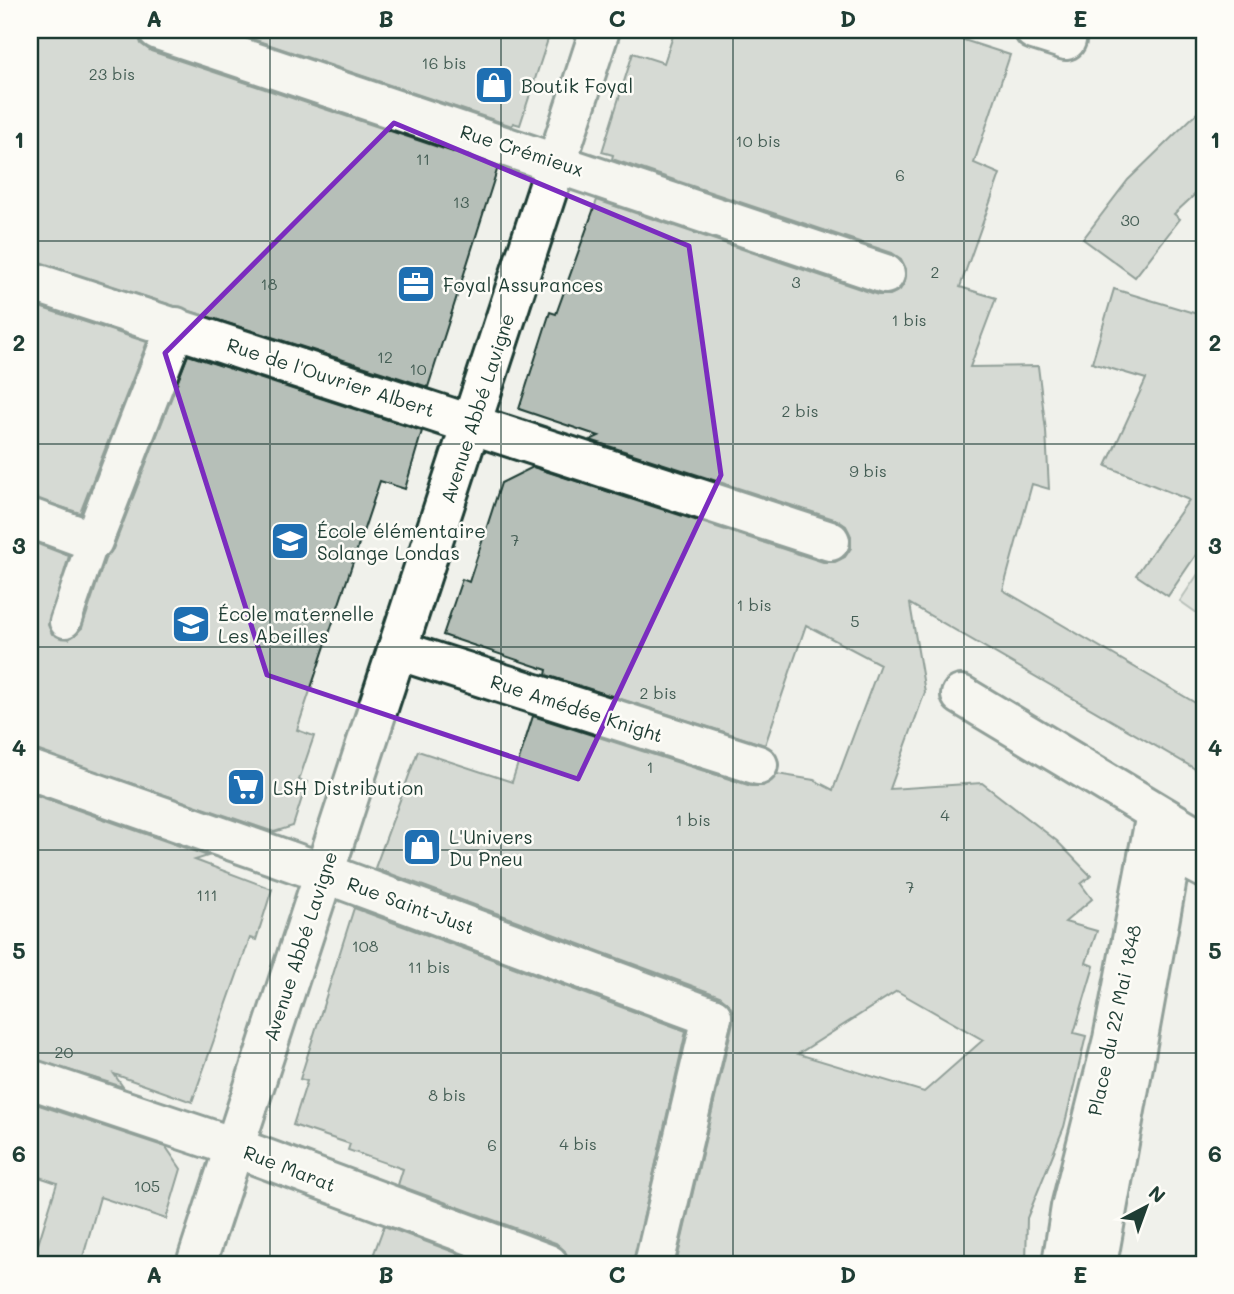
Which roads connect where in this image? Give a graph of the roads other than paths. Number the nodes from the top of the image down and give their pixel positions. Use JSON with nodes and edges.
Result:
{"nodes":[{"id":1,"x":159,"y":30,"type":"edge"},
{"id":2,"x":600,"y":30,"type":"edge"},
{"id":3,"x":557,"y":162,"type":"junction"},
{"id":4,"x":885,"y":274,"type":"dead end"},
{"id":5,"x":30,"y":281,"type":"edge"},
{"id":6,"x":176,"y":327,"type":"junction"},
{"id":7,"x":472,"y":423,"type":"junction"},
{"id":8,"x":30,"y":518,"type":"edge"},
{"id":9,"x":93,"y":541,"type":"junction"},
{"id":10,"x":830,"y":541,"type":"dead end"},
{"id":11,"x":65,"y":622,"type":"dead end"},
{"id":12,"x":397,"y":650,"type":"junction"},
{"id":13,"x":961,"y":695,"type":"dead end"},
{"id":14,"x":758,"y":765,"type":"dead end"},
{"id":15,"x":30,"y":770,"type":"edge"},
{"id":16,"x":1156,"y":814,"type":"junction"},
{"id":17,"x":1193,"y":853,"type":"edge"},
{"id":18,"x":324,"y":873,"type":"junction"},
{"id":19,"x":30,"y":1079,"type":"edge"},
{"id":20,"x":234,"y":1147,"type":"junction"},
{"id":21,"x":196,"y":1264,"type":"edge"},
{"id":22,"x":548,"y":1264,"type":"edge"},
{"id":23,"x":654,"y":1264,"type":"edge"},
{"id":24,"x":1062,"y":1264,"type":"edge"},
{"id":25,"x":1097,"y":1264,"type":"edge"}],
"edges":[{"from":1,"to":3,"type":"street","name":"Rue Crémieux"},
{"from":2,"to":3,"type":"street","name":"Avenue Abbé Lavigne"},
{"from":3,"to":4,"type":"street","name":"Rue Crémieux"},
{"from":3,"to":7,"type":"street","name":"Avenue Abbé Lavigne"},
{"from":5,"to":6,"type":"street","name":"Rue de l'Ouvrier Albert"},
{"from":6,"to":7,"type":"street","name":"Rue de l'Ouvrier Albert"},
{"from":6,"to":9,"type":"street"},
{"from":7,"to":10,"type":"street","name":"Rue de l'Ouvrier Albert"},
{"from":7,"to":12,"type":"street","name":"Avenue Abbé Lavigne"},
{"from":8,"to":9,"type":"street"},
{"from":9,"to":11,"type":"lane"},
{"from":12,"to":14,"type":"street","name":"Rue Amédée Knight"},
{"from":12,"to":18,"type":"street","name":"Avenue Abbé Lavigne"},
{"from":13,"to":16,"type":"street"},
{"from":15,"to":18,"type":"street","name":"Rue Saint-Just"},
{"from":16,"to":17,"type":"street"},
{"from":16,"to":24,"type":"street","name":"Place du 22 Mai 1848"},
{"from":17,"to":25,"type":"street","name":"Place du 22 Mai 1848"},
{"from":18,"to":20,"type":"street","name":"Avenue Abbé Lavigne"},
{"from":18,"to":23,"type":"street","name":"Rue Saint-Just"},
{"from":19,"to":20,"type":"street","name":"Rue Marat"},
{"from":20,"to":21,"type":"street","name":"Avenue Abbé Lavigne"},
{"from":20,"to":22,"type":"street","name":"Rue Marat"}]}
